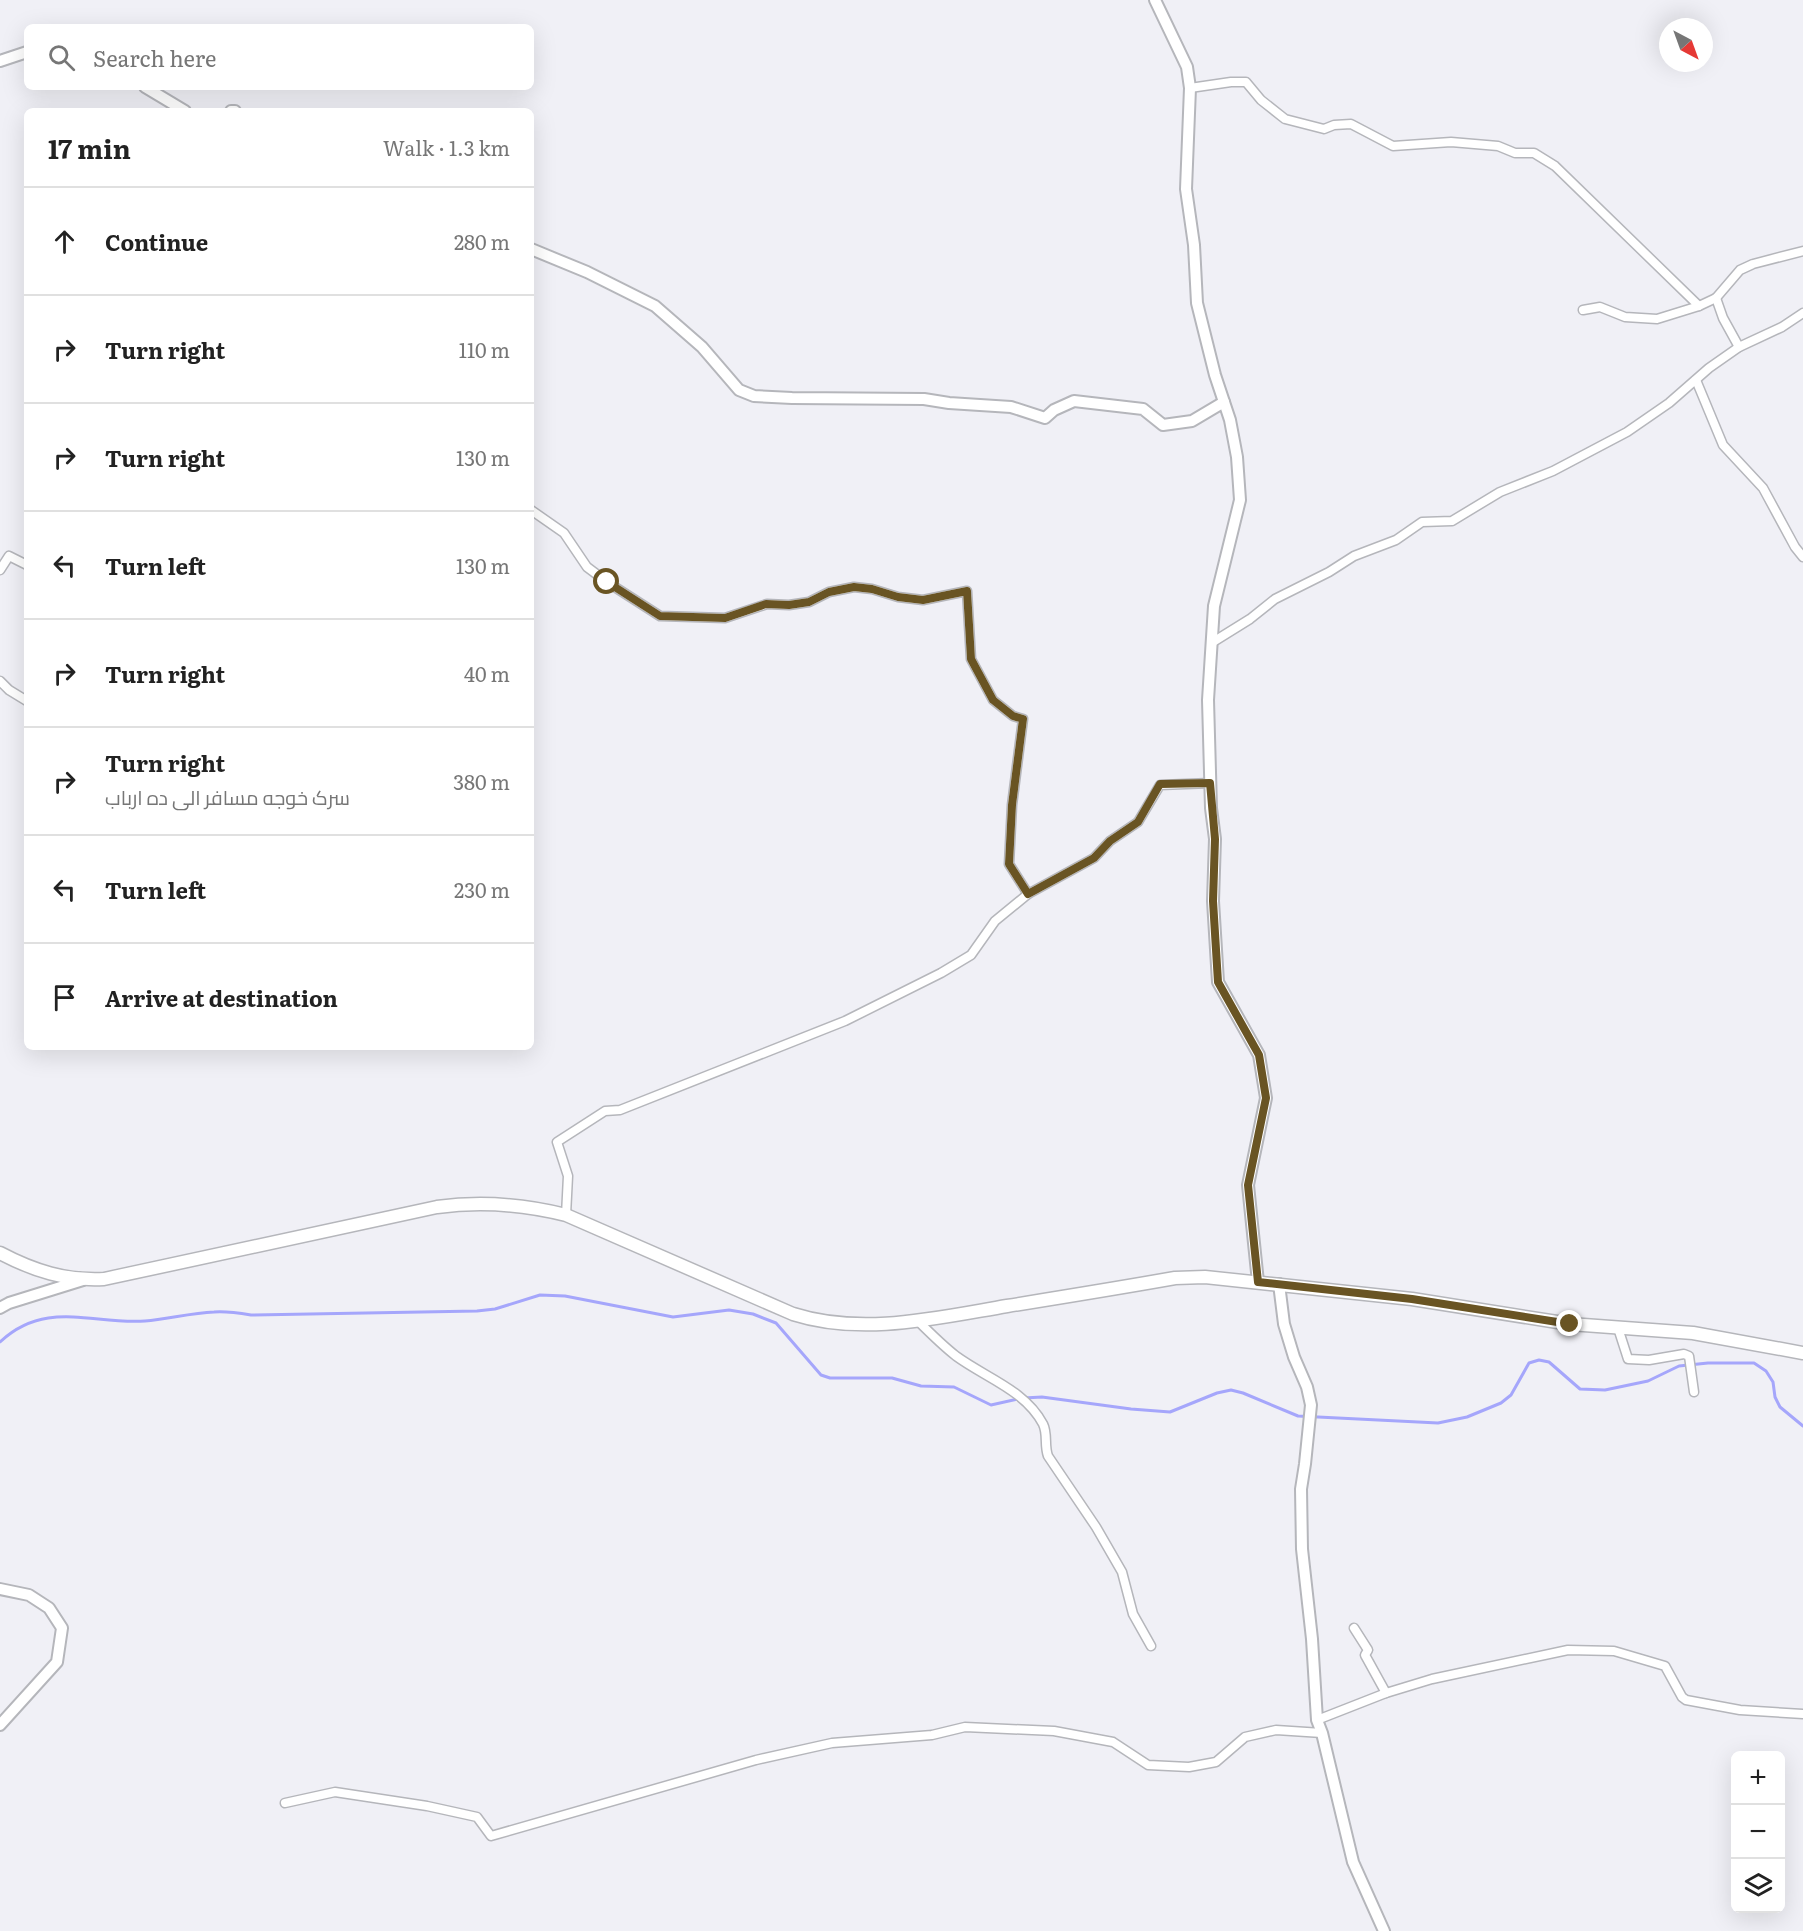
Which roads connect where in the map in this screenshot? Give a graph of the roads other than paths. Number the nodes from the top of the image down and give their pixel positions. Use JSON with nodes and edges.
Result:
{"nodes":[{"id":1,"x":1155,"y":0,"type":"edge"},
{"id":2,"x":24,"y":53,"type":"edge"},
{"id":3,"x":0,"y":61,"type":"edge"},
{"id":4,"x":1190,"y":88,"type":"junction"},
{"id":5,"x":150,"y":90,"type":"edge"},
{"id":6,"x":180,"y":108,"type":"edge"},
{"id":7,"x":534,"y":250,"type":"edge"},
{"id":8,"x":1803,"y":251,"type":"edge"},
{"id":9,"x":1716,"y":298,"type":"junction"},
{"id":10,"x":1699,"y":306,"type":"junction"},
{"id":11,"x":1583,"y":310,"type":"dead end"},
{"id":12,"x":1803,"y":314,"type":"edge"},
{"id":13,"x":1739,"y":347,"type":"junction"},
{"id":14,"x":1696,"y":380,"type":"junction"},
{"id":15,"x":1224,"y":402,"type":"junction"},
{"id":16,"x":534,"y":512,"type":"edge"},
{"id":17,"x":1803,"y":557,"type":"edge"},
{"id":18,"x":24,"y":564,"type":"edge"},
{"id":19,"x":0,"y":570,"type":"edge"},
{"id":20,"x":1213,"y":642,"type":"junction"},
{"id":21,"x":0,"y":681,"type":"edge"},
{"id":22,"x":24,"y":699,"type":"edge"},
{"id":23,"x":1210,"y":783,"type":"junction"},
{"id":24,"x":1028,"y":894,"type":"junction"},
{"id":25,"x":566,"y":1215,"type":"junction"},
{"id":26,"x":0,"y":1253,"type":"edge"},
{"id":27,"x":83,"y":1280,"type":"junction"},
{"id":28,"x":1258,"y":1282,"type":"junction"},
{"id":29,"x":1279,"y":1284,"type":"junction"},
{"id":30,"x":0,"y":1308,"type":"edge"},
{"id":31,"x":918,"y":1321,"type":"junction"},
{"id":32,"x":1618,"y":1328,"type":"junction"},
{"id":33,"x":1803,"y":1353,"type":"edge"},
{"id":34,"x":1693,"y":1388,"type":"dead end"},
{"id":35,"x":0,"y":1588,"type":"edge"},
{"id":36,"x":1354,"y":1628,"type":"dead end"},
{"id":37,"x":1151,"y":1646,"type":"dead end"},
{"id":38,"x":1386,"y":1693,"type":"junction"},
{"id":39,"x":1803,"y":1714,"type":"edge"},
{"id":40,"x":1317,"y":1720,"type":"junction"},
{"id":41,"x":0,"y":1725,"type":"edge"},
{"id":42,"x":1322,"y":1733,"type":"junction"},
{"id":43,"x":285,"y":1803,"type":"dead end"},
{"id":44,"x":1384,"y":1931,"type":"edge"}],
"edges":[{"from":1,"to":4,"type":"street"},
{"from":2,"to":3,"type":"street"},
{"from":4,"to":10,"type":"street"},
{"from":4,"to":15,"type":"street"},
{"from":5,"to":6,"type":"street"},
{"from":7,"to":15,"type":"street"},
{"from":8,"to":9,"type":"street"},
{"from":9,"to":10,"type":"street"},
{"from":9,"to":13,"type":"street"},
{"from":10,"to":11,"type":"street"},
{"from":12,"to":13,"type":"street"},
{"from":13,"to":14,"type":"street"},
{"from":14,"to":17,"type":"street"},
{"from":14,"to":20,"type":"street"},
{"from":15,"to":20,"type":"street"},
{"from":16,"to":24,"type":"street"},
{"from":18,"to":19,"type":"street"},
{"from":20,"to":23,"type":"street"},
{"from":21,"to":22,"type":"street"},
{"from":23,"to":24,"type":"street"},
{"from":23,"to":28,"type":"street"},
{"from":24,"to":25,"type":"street"},
{"from":25,"to":27,"type":"main road"},
{"from":25,"to":31,"type":"main road"},
{"from":26,"to":27,"type":"main road"},
{"from":27,"to":30,"type":"street"},
{"from":28,"to":29,"type":"main road"},
{"from":28,"to":31,"type":"main road"},
{"from":29,"to":32,"type":"main road"},
{"from":29,"to":40,"type":"street"},
{"from":31,"to":37,"type":"street"},
{"from":32,"to":33,"type":"main road"},
{"from":32,"to":34,"type":"street"},
{"from":35,"to":41,"type":"street"},
{"from":36,"to":38,"type":"street"},
{"from":38,"to":39,"type":"street"},
{"from":38,"to":40,"type":"street"},
{"from":40,"to":42,"type":"street"},
{"from":42,"to":43,"type":"street"},
{"from":42,"to":44,"type":"street"}]}
